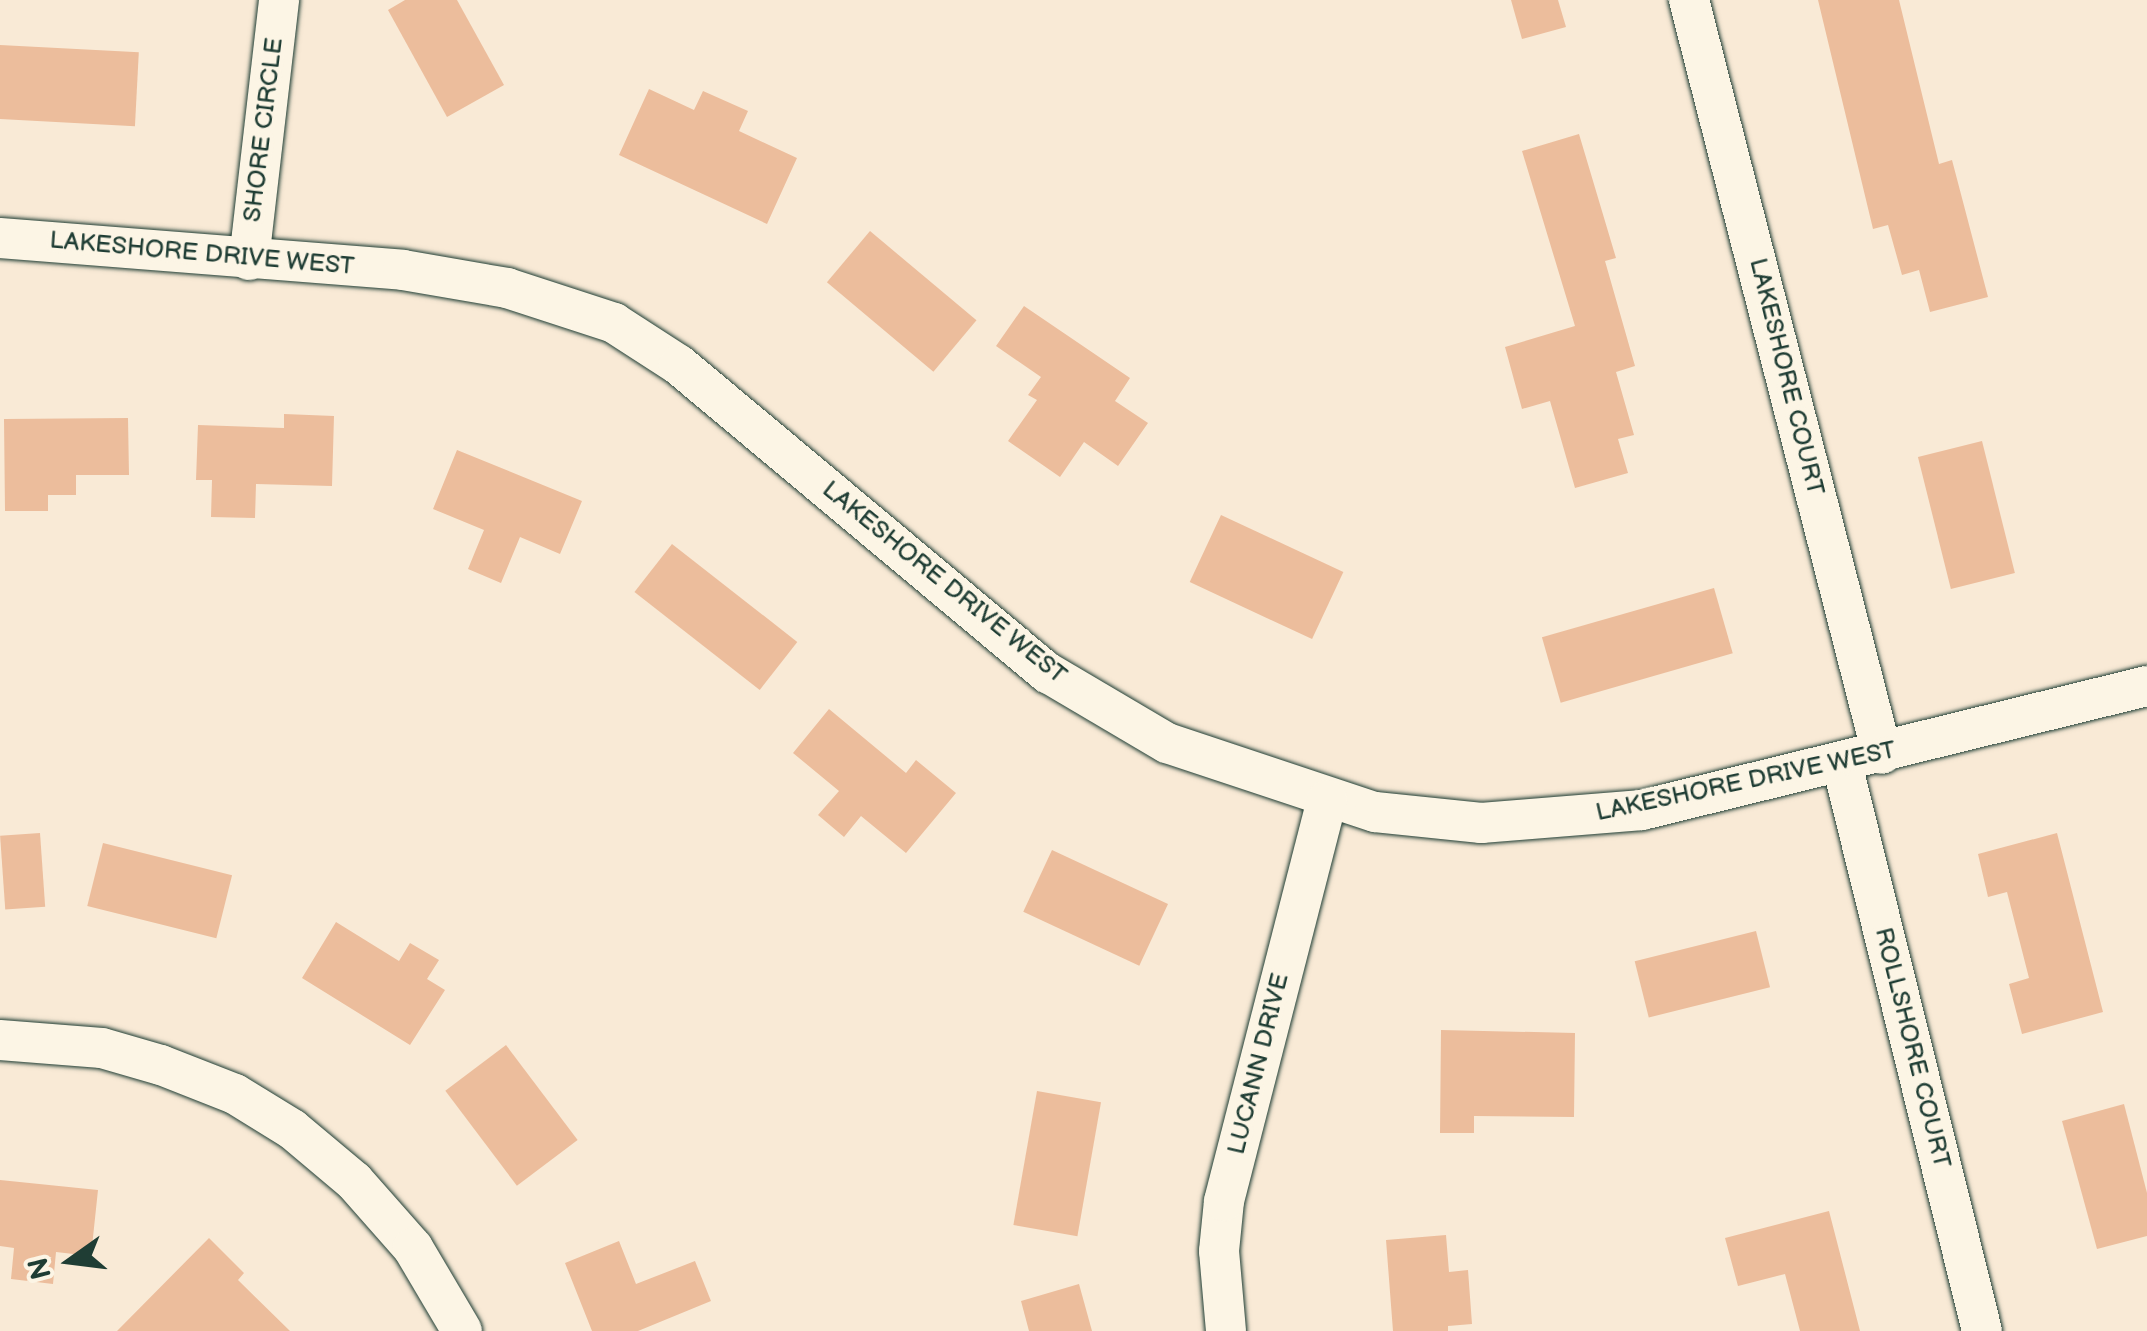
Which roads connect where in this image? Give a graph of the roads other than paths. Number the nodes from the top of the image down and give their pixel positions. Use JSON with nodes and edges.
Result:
{"nodes":[{"id":1,"x":279,"y":0,"type":"edge"},
{"id":2,"x":1689,"y":0,"type":"edge"},
{"id":3,"x":0,"y":238,"type":"edge"},
{"id":4,"x":249,"y":260,"type":"junction"},
{"id":5,"x":2147,"y":686,"type":"edge"},
{"id":6,"x":1882,"y":754,"type":"junction"},
{"id":7,"x":1842,"y":764,"type":"junction"},
{"id":8,"x":1327,"y":800,"type":"junction"},
{"id":9,"x":0,"y":1040,"type":"edge"},
{"id":10,"x":462,"y":1331,"type":"edge"},
{"id":11,"x":1226,"y":1331,"type":"edge"},
{"id":12,"x":1982,"y":1331,"type":"edge"}],
"edges":[{"from":1,"to":4,"type":"street","name":"SHORE CIRCLE"},
{"from":2,"to":6,"type":"street","name":"LAKESHORE COURT"},
{"from":3,"to":4,"type":"street","name":"LAKESHORE DRIVE WEST"},
{"from":4,"to":8,"type":"street","name":"LAKESHORE DRIVE WEST"},
{"from":5,"to":6,"type":"street","name":"LAKESHORE DRIVE WEST"},
{"from":6,"to":7,"type":"street","name":"LAKESHORE DRIVE WEST"},
{"from":7,"to":8,"type":"street","name":"LAKESHORE DRIVE WEST"},
{"from":7,"to":12,"type":"street","name":"ROLLSHORE COURT"},
{"from":8,"to":11,"type":"street","name":"LUCANN DRIVE"},
{"from":9,"to":10,"type":"street"}]}
